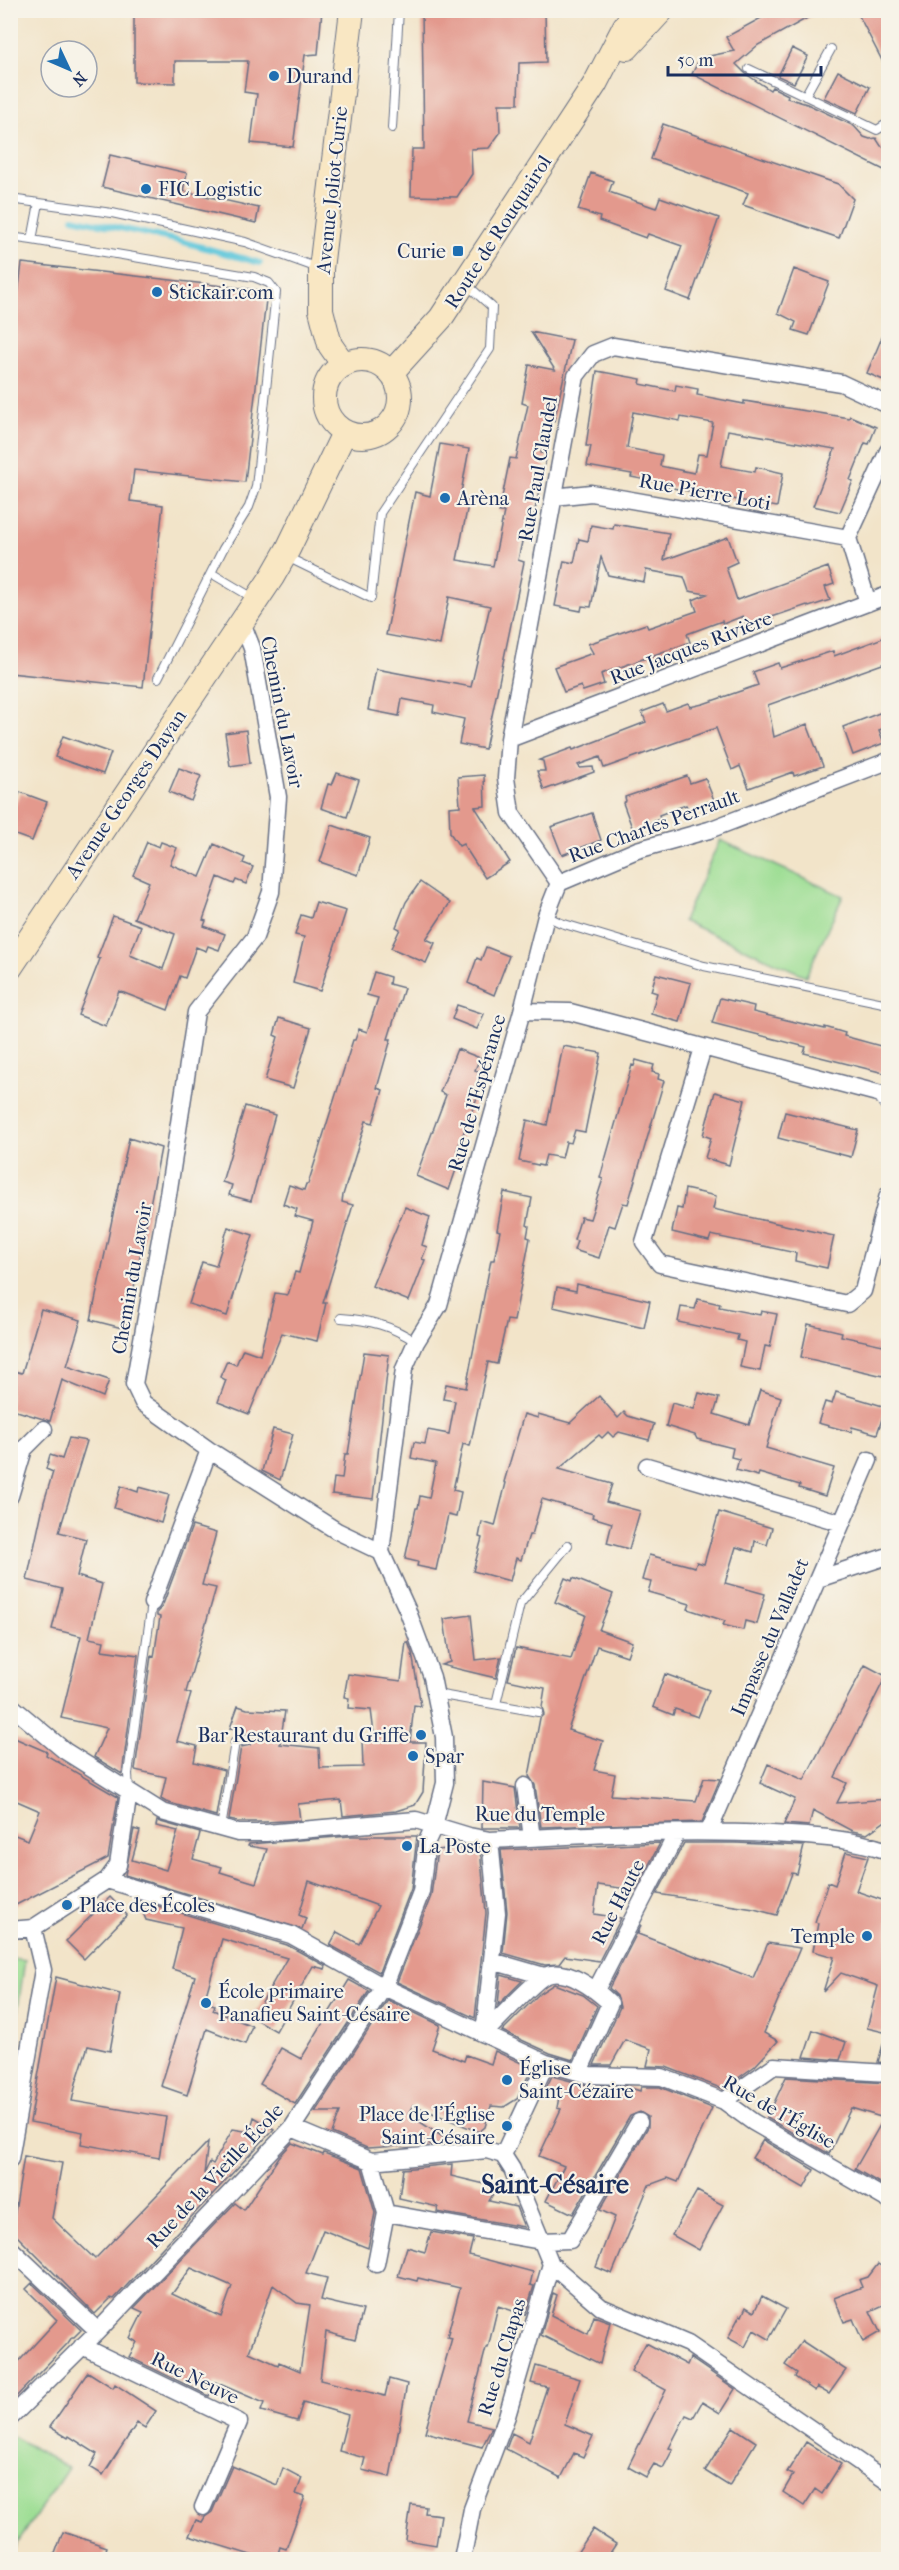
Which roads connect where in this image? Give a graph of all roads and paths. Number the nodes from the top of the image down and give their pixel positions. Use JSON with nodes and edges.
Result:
{"nodes":[{"id":1,"x":352,"y":10,"type":"edge"},
{"id":2,"x":399,"y":10,"type":"edge"},
{"id":3,"x":637,"y":10,"type":"edge"},
{"id":4,"x":662,"y":10,"type":"edge"},
{"id":5,"x":831,"y":49,"type":"dead end"},
{"id":6,"x":749,"y":69,"type":"dead end"},
{"id":7,"x":596,"y":84,"type":"junction"},
{"id":8,"x":805,"y":96,"type":"junction"},
{"id":9,"x":888,"y":123,"type":"edge"},
{"id":10,"x":392,"y":128,"type":"dead end"},
{"id":11,"x":10,"y":199,"type":"edge"},
{"id":12,"x":39,"y":203,"type":"junction"},
{"id":13,"x":10,"y":237,"type":"edge"},
{"id":14,"x":32,"y":240,"type":"junction"},
{"id":15,"x":321,"y":269,"type":"junction"},
{"id":16,"x":464,"y":282,"type":"junction"},
{"id":17,"x":344,"y":365,"type":"junction"},
{"id":18,"x":391,"y":373,"type":"junction"},
{"id":19,"x":888,"y":405,"type":"edge"},
{"id":20,"x":345,"y":433,"type":"junction"},
{"id":21,"x":888,"y":451,"type":"edge"},
{"id":22,"x":554,"y":497,"type":"junction"},
{"id":23,"x":848,"y":538,"type":"junction"},
{"id":24,"x":284,"y":556,"type":"junction"},
{"id":25,"x":212,"y":573,"type":"junction"},
{"id":26,"x":888,"y":596,"type":"edge"},
{"id":27,"x":256,"y":599,"type":"junction"},
{"id":28,"x":868,"y":603,"type":"junction"},
{"id":29,"x":241,"y":620,"type":"junction"},
{"id":30,"x":158,"y":678,"type":"dead end"},
{"id":31,"x":509,"y":739,"type":"junction"},
{"id":32,"x":888,"y":761,"type":"edge"},
{"id":33,"x":559,"y":883,"type":"junction"},
{"id":34,"x":546,"y":916,"type":"junction"},
{"id":35,"x":10,"y":968,"type":"edge"},
{"id":36,"x":888,"y":1004,"type":"edge"},
{"id":37,"x":522,"y":1011,"type":"junction"},
{"id":38,"x":703,"y":1048,"type":"junction"},
{"id":39,"x":888,"y":1103,"type":"edge"},
{"id":40,"x":888,"y":1195,"type":"edge"},
{"id":41,"x":341,"y":1318,"type":"dead end"},
{"id":42,"x":416,"y":1342,"type":"junction"},
{"id":43,"x":44,"y":1430,"type":"dead end"},
{"id":44,"x":209,"y":1450,"type":"junction"},
{"id":45,"x":869,"y":1460,"type":"dead end"},
{"id":46,"x":647,"y":1466,"type":"dead end"},
{"id":47,"x":10,"y":1496,"type":"edge"},
{"id":48,"x":842,"y":1523,"type":"junction"},
{"id":49,"x":568,"y":1545,"type":"dead end"},
{"id":50,"x":381,"y":1552,"type":"junction"},
{"id":51,"x":888,"y":1556,"type":"edge"},
{"id":52,"x":818,"y":1579,"type":"junction"},
{"id":53,"x":152,"y":1603,"type":"joint"},
{"id":54,"x":435,"y":1694,"type":"junction"},
{"id":55,"x":496,"y":1704,"type":"junction"},
{"id":56,"x":10,"y":1705,"type":"edge"},
{"id":57,"x":538,"y":1712,"type":"dead end"},
{"id":58,"x":246,"y":1740,"type":"dead end"},
{"id":59,"x":525,"y":1786,"type":"dead end"},
{"id":60,"x":129,"y":1792,"type":"junction"},
{"id":61,"x":434,"y":1826,"type":"junction"},
{"id":62,"x":221,"y":1828,"type":"junction"},
{"id":63,"x":709,"y":1831,"type":"junction"},
{"id":64,"x":677,"y":1833,"type":"junction"},
{"id":65,"x":532,"y":1838,"type":"junction"},
{"id":66,"x":490,"y":1840,"type":"junction"},
{"id":67,"x":884,"y":1846,"type":"edge"},
{"id":68,"x":107,"y":1880,"type":"junction"},
{"id":69,"x":33,"y":1928,"type":"junction"},
{"id":70,"x":10,"y":1930,"type":"edge"},
{"id":71,"x":492,"y":1961,"type":"junction"},
{"id":72,"x":544,"y":1976,"type":"junction"},
{"id":73,"x":384,"y":1988,"type":"junction"},
{"id":74,"x":596,"y":1990,"type":"junction"},
{"id":75,"x":484,"y":2034,"type":"junction"},
{"id":76,"x":546,"y":2063,"type":"junction"},
{"id":77,"x":579,"y":2072,"type":"junction"},
{"id":78,"x":888,"y":2073,"type":"edge"},
{"id":79,"x":724,"y":2101,"type":"junction"},
{"id":80,"x":639,"y":2122,"type":"dead end"},
{"id":81,"x":292,"y":2128,"type":"junction"},
{"id":82,"x":495,"y":2152,"type":"junction"},
{"id":83,"x":10,"y":2159,"type":"edge"},
{"id":84,"x":371,"y":2161,"type":"junction"},
{"id":85,"x":888,"y":2200,"type":"edge"},
{"id":86,"x":386,"y":2213,"type":"junction"},
{"id":87,"x":541,"y":2241,"type":"junction"},
{"id":88,"x":10,"y":2248,"type":"edge"},
{"id":89,"x":376,"y":2264,"type":"dead end"},
{"id":90,"x":551,"y":2264,"type":"junction"},
{"id":91,"x":98,"y":2331,"type":"junction"},
{"id":92,"x":82,"y":2346,"type":"junction"},
{"id":93,"x":10,"y":2418,"type":"edge"},
{"id":94,"x":888,"y":2482,"type":"edge"},
{"id":95,"x":202,"y":2506,"type":"dead end"},
{"id":96,"x":462,"y":2559,"type":"edge"}],
"edges":[{"from":1,"to":15,"type":"street","name":"Avenue Joliot-Curie"},
{"from":2,"to":10,"type":"lane"},
{"from":3,"to":7,"type":"street","name":"Route de Rouquairol"},
{"from":4,"to":7,"type":"street","name":"Route de Rouquairol"},
{"from":5,"to":8,"type":"lane"},
{"from":6,"to":8,"type":"lane"},
{"from":7,"to":16,"type":"street","name":"Route de Rouquairol"},
{"from":8,"to":9,"type":"lane"},
{"from":11,"to":12,"type":"lane"},
{"from":12,"to":14,"type":"lane"},
{"from":12,"to":15,"type":"lane"},
{"from":13,"to":14,"type":"lane"},
{"from":14,"to":25,"type":"lane"},
{"from":15,"to":17,"type":"street","name":"Avenue Joliot-Curie"},
{"from":16,"to":18,"type":"street","name":"Route de Rouquairol"},
{"from":16,"to":24,"type":"lane"},
{"from":17,"to":18,"type":"street"},
{"from":17,"to":20,"type":"street"},
{"from":18,"to":20,"type":"street"},
{"from":19,"to":22,"type":"street","name":"Rue Paul Claudel"},
{"from":20,"to":24,"type":"street"},
{"from":21,"to":23,"type":"street"},
{"from":22,"to":23,"type":"street","name":"Rue Pierre Loti"},
{"from":22,"to":31,"type":"street","name":"Rue Paul Claudel"},
{"from":23,"to":28,"type":"street"},
{"from":24,"to":27,"type":"street"},
{"from":25,"to":27,"type":"lane"},
{"from":25,"to":30,"type":"lane"},
{"from":26,"to":28,"type":"street","name":"Rue Jacques Rivière"},
{"from":27,"to":29,"type":"street"},
{"from":28,"to":31,"type":"street","name":"Rue Jacques Rivière"},
{"from":29,"to":35,"type":"street","name":"Avenue Georges Dayan"},
{"from":29,"to":44,"type":"street","name":"Chemin du Lavoir"},
{"from":31,"to":33,"type":"street","name":"Rue Paul Claudel"},
{"from":32,"to":33,"type":"street","name":"Rue Charles Perrault"},
{"from":33,"to":34,"type":"street","name":"Rue Charles Perrault"},
{"from":34,"to":36,"type":"lane"},
{"from":34,"to":37,"type":"street","name":"Rue Charles Perrault"},
{"from":37,"to":38,"type":"street","name":"Rue de l'Espérance"},
{"from":37,"to":42,"type":"street","name":"Rue de l'Espérance"},
{"from":38,"to":39,"type":"street","name":"Rue de l'Espérance"},
{"from":38,"to":40,"type":"street"},
{"from":41,"to":42,"type":"lane"},
{"from":42,"to":50,"type":"street","name":"Rue de l'Espérance"},
{"from":43,"to":47,"type":"street"},
{"from":44,"to":50,"type":"street","name":"Chemin du Lavoir"},
{"from":44,"to":53,"type":"street"},
{"from":45,"to":48,"type":"street","name":"Impasse du Valladet"},
{"from":46,"to":48,"type":"street"},
{"from":48,"to":52,"type":"street","name":"Impasse du Valladet"},
{"from":49,"to":55,"type":"lane"},
{"from":50,"to":54,"type":"street"},
{"from":51,"to":52,"type":"street"},
{"from":52,"to":63,"type":"street","name":"Impasse du Valladet"},
{"from":53,"to":60,"type":"lane"},
{"from":54,"to":55,"type":"lane"},
{"from":54,"to":61,"type":"street"},
{"from":55,"to":57,"type":"lane"},
{"from":56,"to":60,"type":"street","name":"Rue du Temple"},
{"from":58,"to":62,"type":"lane"},
{"from":59,"to":65,"type":"street"},
{"from":60,"to":62,"type":"street","name":"Rue du Temple"},
{"from":60,"to":68,"type":"street"},
{"from":61,"to":62,"type":"street","name":"Rue du Temple"},
{"from":61,"to":66,"type":"street","name":"Rue du Temple"},
{"from":61,"to":73,"type":"street","name":"Rue de la Vieille École"},
{"from":63,"to":64,"type":"street","name":"Rue du Temple"},
{"from":63,"to":67,"type":"street","name":"Rue du Temple"},
{"from":64,"to":65,"type":"street","name":"Rue du Temple"},
{"from":64,"to":74,"type":"street","name":"Rue Haute"},
{"from":65,"to":66,"type":"street","name":"Rue du Temple"},
{"from":66,"to":71,"type":"street"},
{"from":68,"to":69,"type":"street"},
{"from":68,"to":73,"type":"street","name":"Rue de l'Église"},
{"from":69,"to":70,"type":"street"},
{"from":69,"to":83,"type":"street"},
{"from":71,"to":72,"type":"street"},
{"from":71,"to":75,"type":"street"},
{"from":72,"to":74,"type":"street"},
{"from":72,"to":75,"type":"street"},
{"from":73,"to":75,"type":"street","name":"Rue de l'Église"},
{"from":73,"to":81,"type":"street","name":"Rue de la Vieille École"},
{"from":74,"to":77,"type":"street"},
{"from":75,"to":76,"type":"street","name":"Rue de l'Église"},
{"from":76,"to":77,"type":"street","name":"Rue de l'Église"},
{"from":76,"to":82,"type":"street"},
{"from":77,"to":79,"type":"street","name":"Rue de l'Église"},
{"from":78,"to":79,"type":"street"},
{"from":79,"to":85,"type":"street","name":"Rue de l'Église"},
{"from":80,"to":87,"type":"street"},
{"from":81,"to":84,"type":"street"},
{"from":81,"to":91,"type":"street","name":"Rue de la Vieille École"},
{"from":82,"to":84,"type":"street"},
{"from":82,"to":87,"type":"street"},
{"from":84,"to":86,"type":"street"},
{"from":86,"to":87,"type":"street"},
{"from":86,"to":89,"type":"street"},
{"from":87,"to":90,"type":"street"},
{"from":88,"to":91,"type":"street"},
{"from":90,"to":94,"type":"street"},
{"from":90,"to":96,"type":"street","name":"Rue du Clapas"},
{"from":91,"to":92,"type":"street","name":"Rue de la Vieille École"},
{"from":92,"to":93,"type":"street","name":"Rue de la Vieille École"},
{"from":92,"to":95,"type":"street","name":"Rue Neuve"}]}
